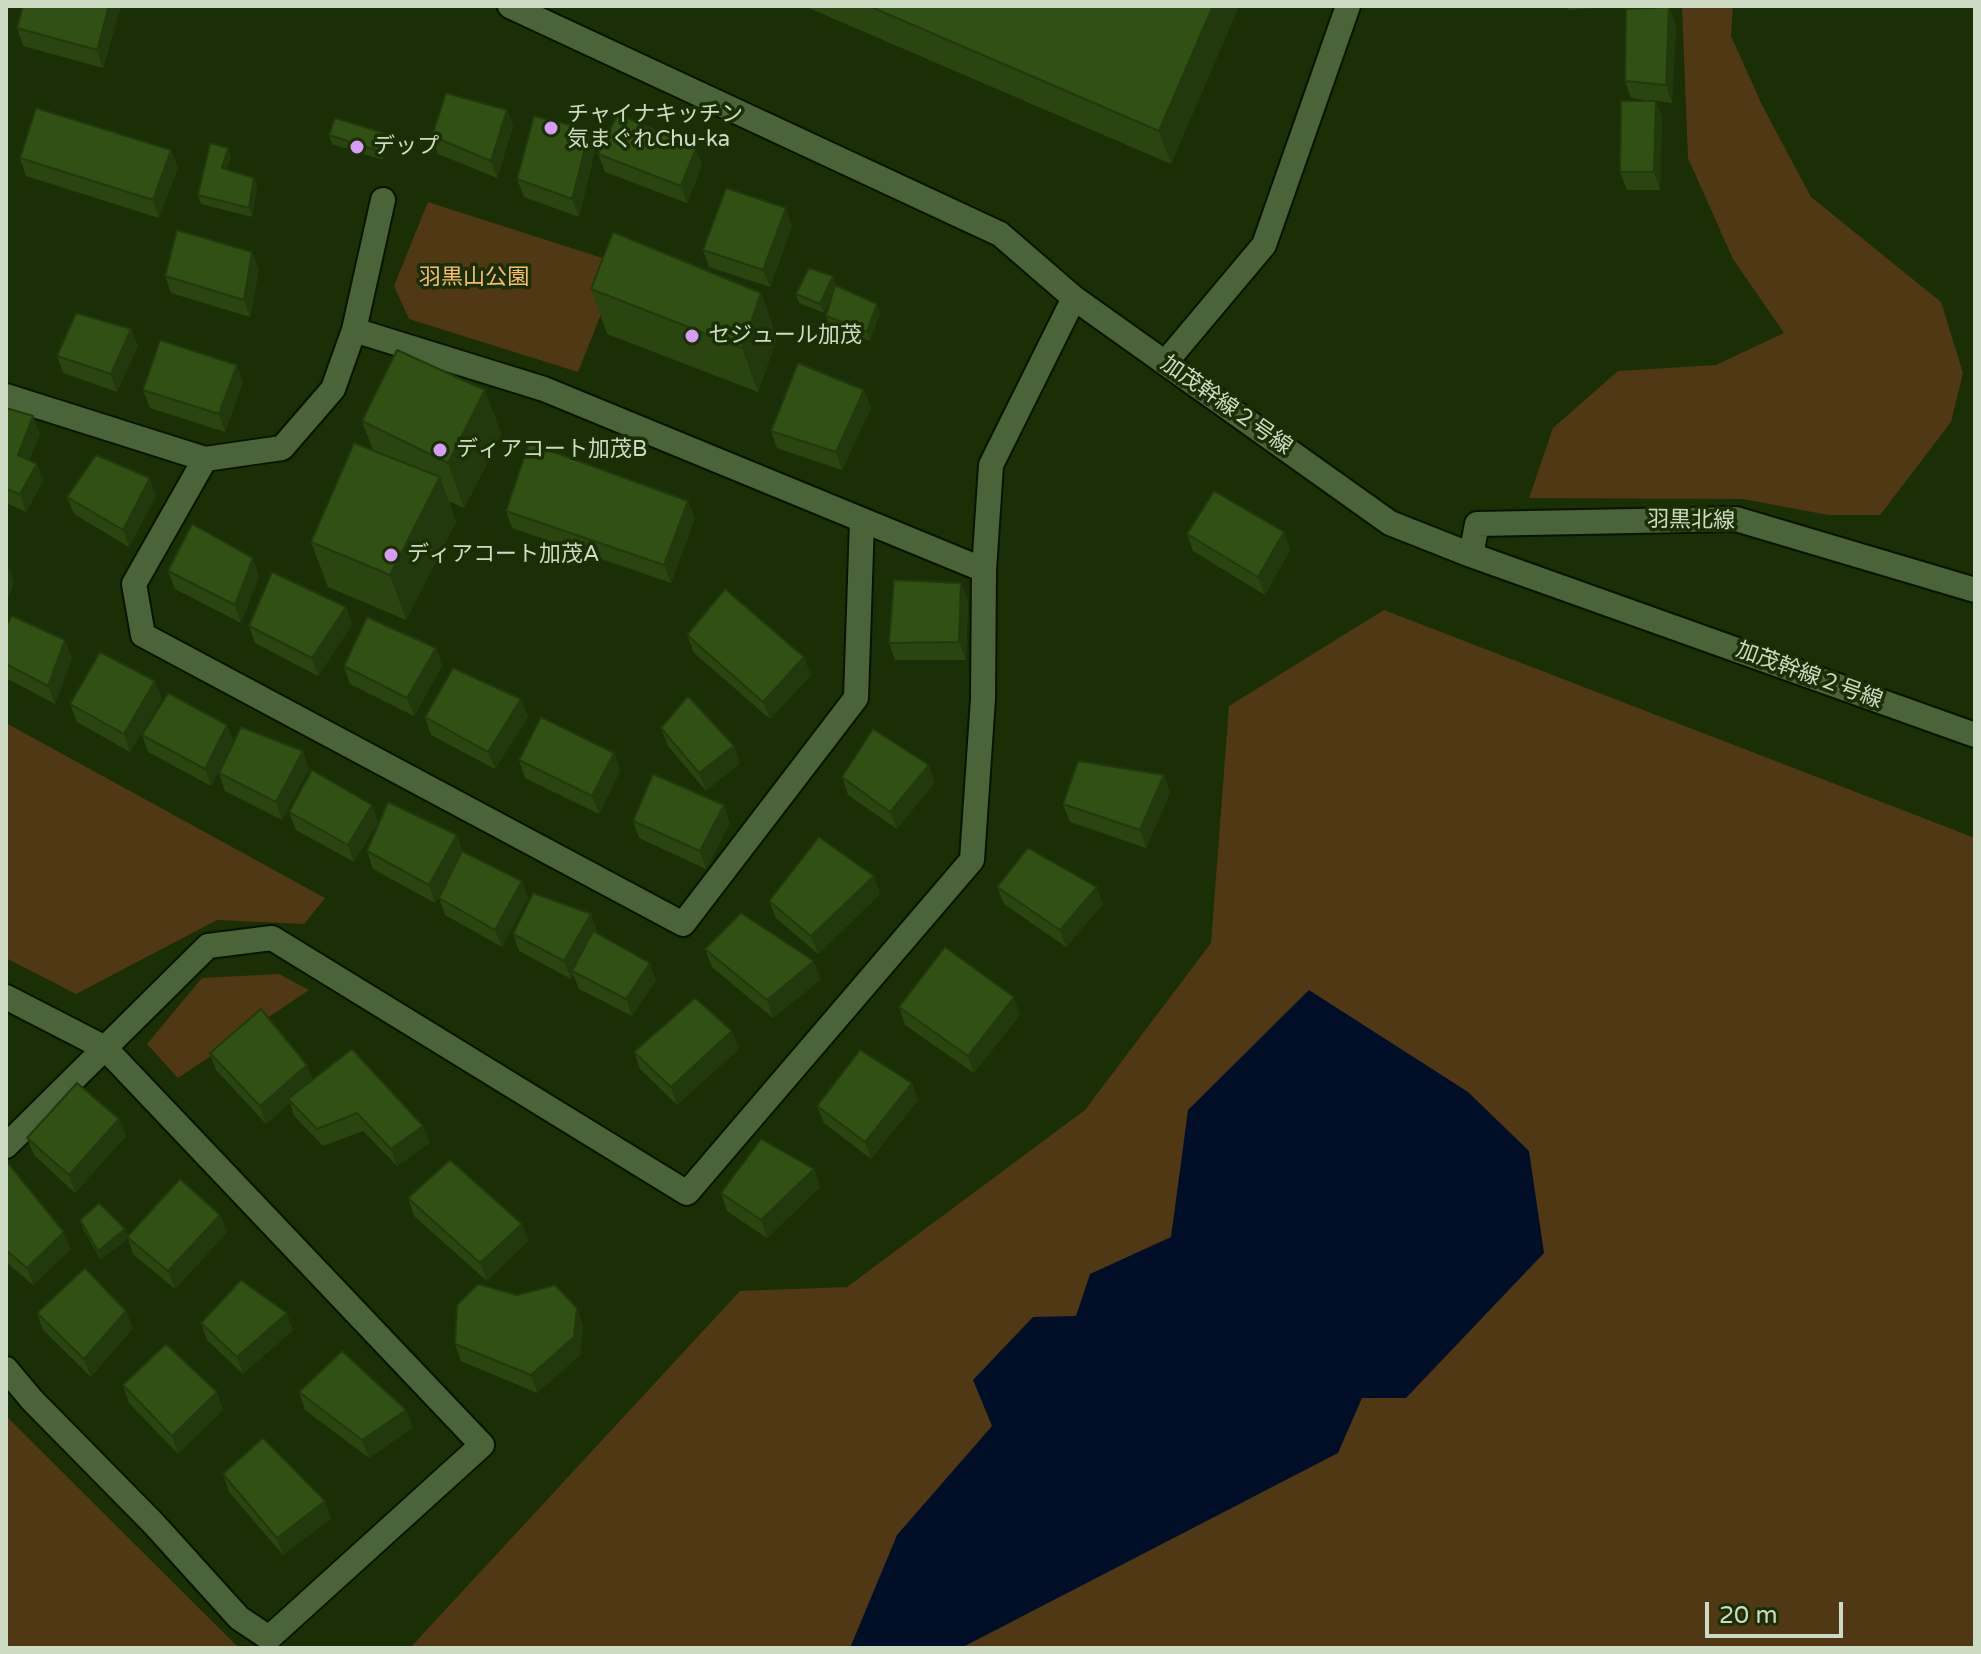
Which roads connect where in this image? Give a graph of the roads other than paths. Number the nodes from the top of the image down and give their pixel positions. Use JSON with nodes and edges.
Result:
{"nodes":[{"id":1,"x":510,"y":6,"type":"edge"},
{"id":2,"x":1348,"y":6,"type":"edge"},
{"id":3,"x":551,"y":14,"type":"edge"},
{"id":4,"x":383,"y":200,"type":"dead end"},
{"id":5,"x":1074,"y":298,"type":"junction"},
{"id":6,"x":354,"y":330,"type":"junction"},
{"id":7,"x":1165,"y":363,"type":"junction"},
{"id":8,"x":6,"y":396,"type":"edge"},
{"id":9,"x":205,"y":459,"type":"junction"},
{"id":10,"x":862,"y":521,"type":"junction"},
{"id":11,"x":1471,"y":555,"type":"junction"},
{"id":12,"x":984,"y":570,"type":"junction"},
{"id":13,"x":1975,"y":590,"type":"edge"},
{"id":14,"x":1975,"y":735,"type":"edge"},
{"id":15,"x":6,"y":997,"type":"edge"},
{"id":16,"x":105,"y":1048,"type":"junction"},
{"id":17,"x":6,"y":1146,"type":"edge"},
{"id":18,"x":6,"y":1369,"type":"edge"}],
"edges":[{"from":1,"to":3,"type":"street","name":"加茂幹線２号線"},
{"from":2,"to":7,"type":"street"},
{"from":3,"to":5,"type":"street","name":"加茂幹線２号線"},
{"from":4,"to":6,"type":"street"},
{"from":5,"to":7,"type":"street","name":"加茂幹線２号線"},
{"from":5,"to":12,"type":"street"},
{"from":6,"to":9,"type":"street"},
{"from":6,"to":10,"type":"street"},
{"from":7,"to":11,"type":"street","name":"加茂幹線２号線"},
{"from":8,"to":9,"type":"street"},
{"from":9,"to":10,"type":"street"},
{"from":10,"to":12,"type":"street"},
{"from":11,"to":13,"type":"street","name":"羽黒北線"},
{"from":11,"to":14,"type":"street","name":"加茂幹線２号線"},
{"from":12,"to":16,"type":"street"},
{"from":15,"to":16,"type":"street"},
{"from":16,"to":17,"type":"street"},
{"from":16,"to":18,"type":"street"}]}
